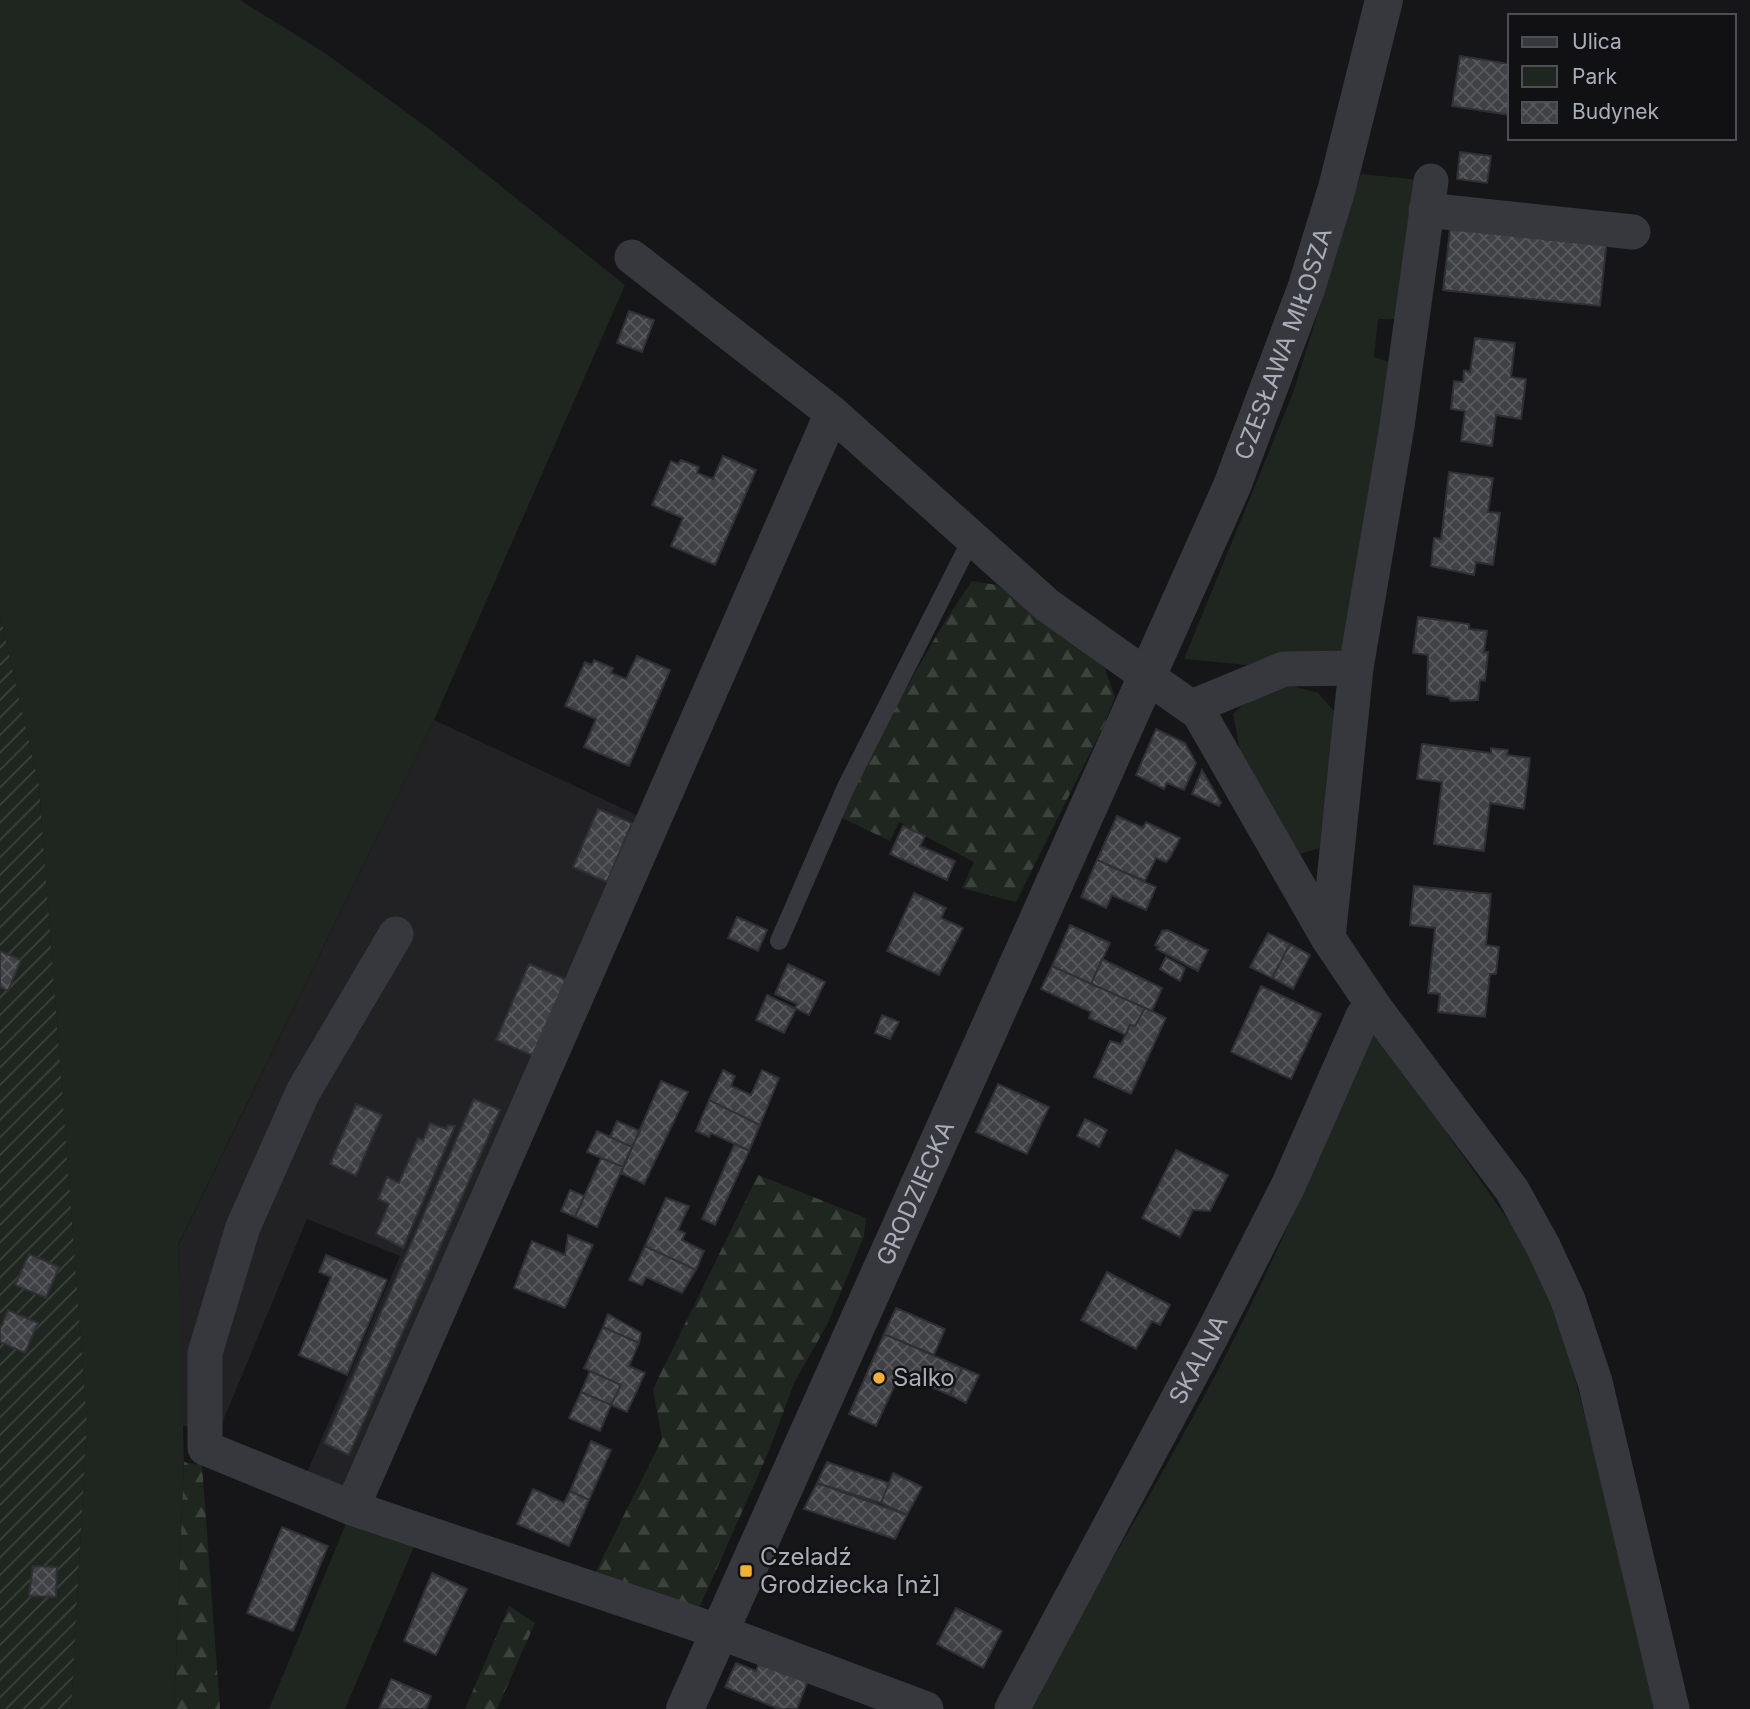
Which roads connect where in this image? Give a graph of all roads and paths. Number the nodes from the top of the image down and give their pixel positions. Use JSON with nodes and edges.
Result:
{"nodes":[{"id":1,"x":1384,"y":0,"type":"edge"},
{"id":2,"x":1633,"y":232,"type":"dead end"},
{"id":3,"x":632,"y":257,"type":"dead end"},
{"id":4,"x":832,"y":413,"type":"junction"},
{"id":5,"x":972,"y":538,"type":"junction"},
{"id":6,"x":1356,"y":668,"type":"junction"},
{"id":7,"x":1148,"y":676,"type":"junction"},
{"id":8,"x":1192,"y":708,"type":"junction"},
{"id":9,"x":396,"y":934,"type":"dead end"},
{"id":10,"x":1328,"y":938,"type":"junction"},
{"id":11,"x":779,"y":941,"type":"dead end"},
{"id":12,"x":1375,"y":1008,"type":"junction"},
{"id":13,"x":352,"y":1508,"type":"junction"},
{"id":14,"x":720,"y":1632,"type":"junction"},
{"id":15,"x":685,"y":1709,"type":"edge"},
{"id":16,"x":926,"y":1709,"type":"edge"},
{"id":17,"x":1012,"y":1709,"type":"edge"},
{"id":18,"x":1672,"y":1709,"type":"edge"}],
"edges":[{"from":1,"to":7,"type":"street","name":"CZESŁAWA MIŁOSZA"},
{"from":2,"to":6,"type":"street"},
{"from":3,"to":4,"type":"street"},
{"from":4,"to":5,"type":"street"},
{"from":4,"to":13,"type":"street"},
{"from":5,"to":7,"type":"street"},
{"from":5,"to":11,"type":"lane"},
{"from":6,"to":8,"type":"street"},
{"from":6,"to":10,"type":"street"},
{"from":7,"to":8,"type":"street"},
{"from":7,"to":14,"type":"street","name":"GRODZIECKA"},
{"from":8,"to":10,"type":"street"},
{"from":9,"to":13,"type":"street"},
{"from":10,"to":12,"type":"street"},
{"from":12,"to":17,"type":"street","name":"SKALNA"},
{"from":12,"to":18,"type":"street"},
{"from":13,"to":14,"type":"street"},
{"from":14,"to":15,"type":"street","name":"GRODZIECKA"},
{"from":14,"to":16,"type":"street"}]}
